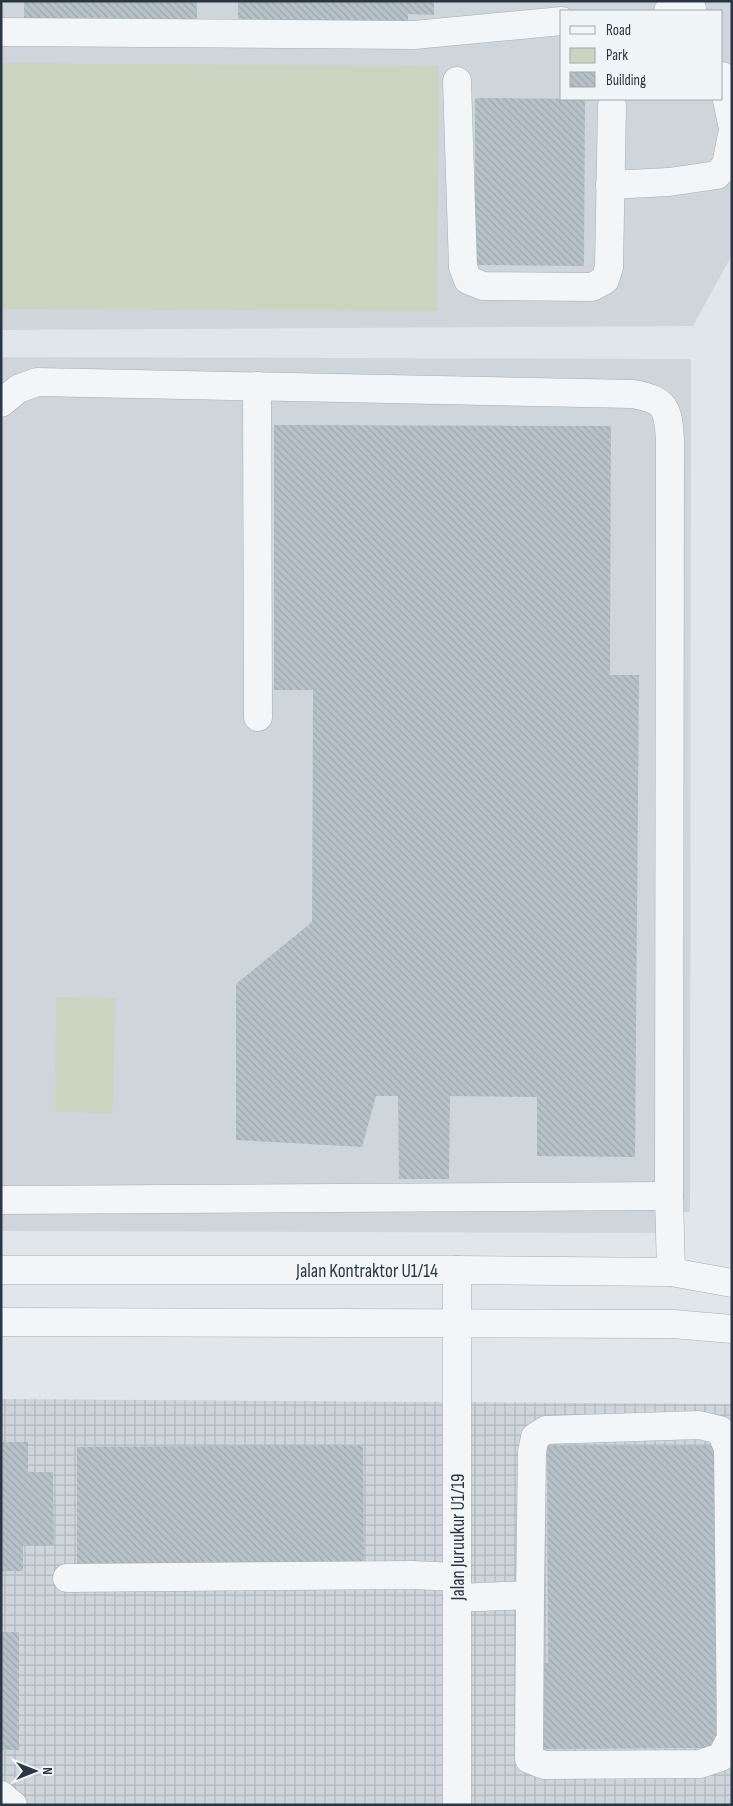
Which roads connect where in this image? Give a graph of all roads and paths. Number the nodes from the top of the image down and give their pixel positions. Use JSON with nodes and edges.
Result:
{"nodes":[{"id":1,"x":560,"y":21,"type":"edge"},
{"id":2,"x":1,"y":32,"type":"edge"},
{"id":3,"x":458,"y":81,"type":"dead end"},
{"id":4,"x":723,"y":81,"type":"edge"},
{"id":5,"x":612,"y":106,"type":"dead end"},
{"id":6,"x":732,"y":124,"type":"edge"},
{"id":7,"x":732,"y":135,"type":"edge"},
{"id":8,"x":610,"y":185,"type":"junction"},
{"id":9,"x":257,"y":386,"type":"junction"},
{"id":10,"x":1,"y":403,"type":"edge"},
{"id":11,"x":258,"y":717,"type":"dead end"},
{"id":12,"x":669,"y":1196,"type":"junction"},
{"id":13,"x":1,"y":1200,"type":"edge"},
{"id":14,"x":1,"y":1270,"type":"edge"},
{"id":15,"x":458,"y":1270,"type":"junction"},
{"id":16,"x":671,"y":1272,"type":"junction"},
{"id":17,"x":732,"y":1283,"type":"edge"},
{"id":18,"x":1,"y":1322,"type":"edge"},
{"id":19,"x":458,"y":1324,"type":"junction"},
{"id":20,"x":732,"y":1329,"type":"edge"},
{"id":21,"x":67,"y":1578,"type":"dead end"},
{"id":22,"x":457,"y":1587,"type":"junction"},
{"id":23,"x":530,"y":1595,"type":"junction"},
{"id":24,"x":1,"y":1795,"type":"edge"},
{"id":25,"x":13,"y":1805,"type":"edge"},
{"id":26,"x":457,"y":1805,"type":"edge"}],
"edges":[{"from":1,"to":2,"type":"street"},
{"from":3,"to":8,"type":"street"},
{"from":4,"to":6,"type":"street"},
{"from":5,"to":8,"type":"street"},
{"from":7,"to":8,"type":"street"},
{"from":9,"to":10,"type":"street"},
{"from":9,"to":11,"type":"street"},
{"from":9,"to":12,"type":"street"},
{"from":12,"to":13,"type":"street"},
{"from":12,"to":16,"type":"street"},
{"from":14,"to":15,"type":"street","name":"Jalan Kontraktor U1/14"},
{"from":15,"to":16,"type":"street","name":"Jalan Kontraktor U1/14"},
{"from":15,"to":19,"type":"street","name":"Jalan Juruukur U1/19"},
{"from":16,"to":17,"type":"street","name":"Jalan Kontraktor U1/14"},
{"from":18,"to":19,"type":"street"},
{"from":19,"to":20,"type":"street"},
{"from":19,"to":22,"type":"street","name":"Jalan Juruukur U1/19"},
{"from":21,"to":22,"type":"street"},
{"from":22,"to":23,"type":"street"},
{"from":22,"to":26,"type":"street","name":"Jalan Juruukur U1/19"},
{"from":23,"to":23,"type":"street"},
{"from":24,"to":25,"type":"street"}]}
